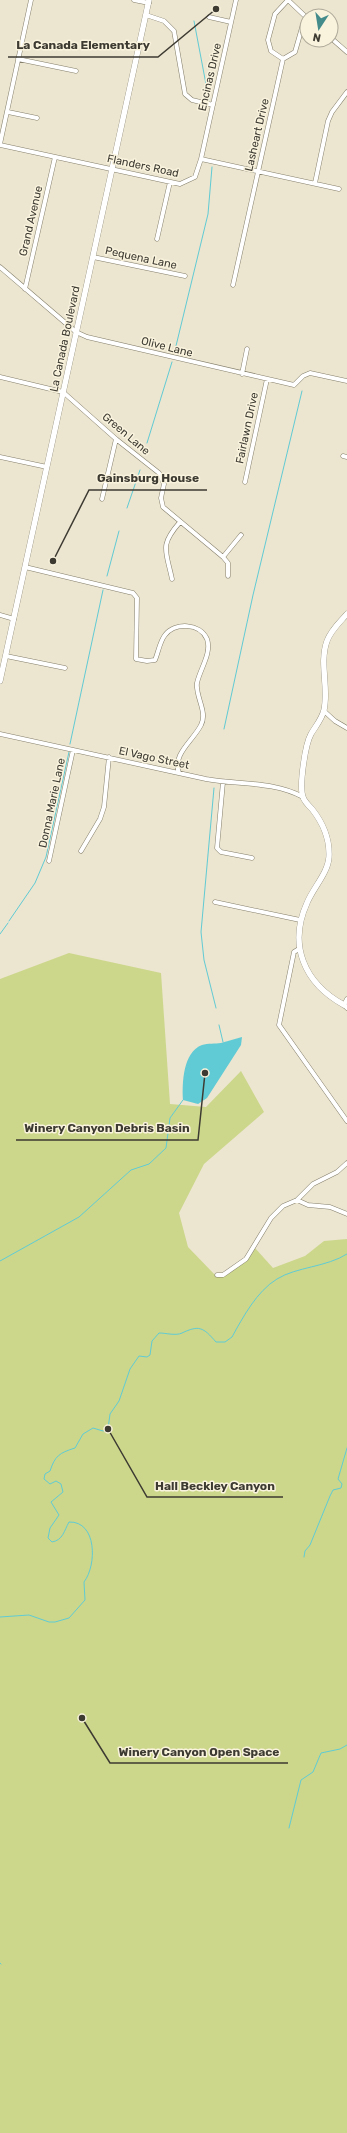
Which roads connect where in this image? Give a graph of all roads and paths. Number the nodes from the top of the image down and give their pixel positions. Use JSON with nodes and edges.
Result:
{"nodes":[{"id":1,"x":31,"y":0,"type":"edge"},
{"id":2,"x":134,"y":0,"type":"edge"},
{"id":3,"x":236,"y":0,"type":"edge"},
{"id":4,"x":288,"y":0,"type":"edge"},
{"id":5,"x":149,"y":2,"type":"edge"},
{"id":6,"x":299,"y":10,"type":"edge"},
{"id":7,"x":146,"y":15,"type":"junction"},
{"id":8,"x":209,"y":17,"type":"dead end"},
{"id":9,"x":232,"y":22,"type":"junction"},
{"id":10,"x":299,"y":38,"type":"edge"},
{"id":11,"x":339,"y":45,"type":"edge"},
{"id":12,"x":347,"y":52,"type":"edge"},
{"id":13,"x":18,"y":59,"type":"junction"},
{"id":14,"x":283,"y":59,"type":"junction"},
{"id":15,"x":76,"y":71,"type":"dead end"},
{"id":16,"x":347,"y":92,"type":"edge"},
{"id":17,"x":213,"y":105,"type":"junction"},
{"id":18,"x":8,"y":112,"type":"junction"},
{"id":19,"x":37,"y":118,"type":"dead end"},
{"id":20,"x":0,"y":143,"type":"edge"},
{"id":21,"x":55,"y":157,"type":"junction"},
{"id":22,"x":201,"y":159,"type":"junction"},
{"id":23,"x":112,"y":169,"type":"junction"},
{"id":24,"x":258,"y":171,"type":"junction"},
{"id":25,"x":170,"y":182,"type":"junction"},
{"id":26,"x":315,"y":183,"type":"junction"},
{"id":27,"x":339,"y":189,"type":"dead end"},
{"id":28,"x":157,"y":239,"type":"dead end"},
{"id":29,"x":93,"y":257,"type":"junction"},
{"id":30,"x":0,"y":267,"type":"edge"},
{"id":31,"x":185,"y":276,"type":"dead end"},
{"id":32,"x":233,"y":285,"type":"dead end"},
{"id":33,"x":25,"y":289,"type":"junction"},
{"id":34,"x":76,"y":332,"type":"junction"},
{"id":35,"x":247,"y":349,"type":"dead end"},
{"id":36,"x":242,"y":374,"type":"junction"},
{"id":37,"x":0,"y":377,"type":"edge"},
{"id":38,"x":267,"y":379,"type":"junction"},
{"id":39,"x":347,"y":381,"type":"edge"},
{"id":40,"x":64,"y":392,"type":"junction"},
{"id":41,"x":116,"y":439,"type":"junction"},
{"id":42,"x":0,"y":457,"type":"edge"},
{"id":43,"x":47,"y":467,"type":"junction"},
{"id":44,"x":245,"y":482,"type":"dead end"},
{"id":45,"x":102,"y":499,"type":"dead end"},
{"id":46,"x":180,"y":522,"type":"junction"},
{"id":47,"x":241,"y":535,"type":"dead end"},
{"id":48,"x":223,"y":557,"type":"junction"},
{"id":49,"x":25,"y":567,"type":"junction"},
{"id":50,"x":228,"y":576,"type":"dead end"},
{"id":51,"x":172,"y":579,"type":"dead end"},
{"id":52,"x":347,"y":614,"type":"edge"},
{"id":53,"x":0,"y":615,"type":"edge"},
{"id":54,"x":14,"y":618,"type":"junction"},
{"id":55,"x":6,"y":656,"type":"junction"},
{"id":56,"x":65,"y":668,"type":"dead end"},
{"id":57,"x":0,"y":681,"type":"edge"},
{"id":58,"x":324,"y":711,"type":"junction"},
{"id":59,"x":347,"y":728,"type":"edge"},
{"id":60,"x":0,"y":734,"type":"edge"},
{"id":61,"x":73,"y":750,"type":"junction"},
{"id":62,"x":109,"y":757,"type":"junction"},
{"id":63,"x":179,"y":772,"type":"junction"},
{"id":64,"x":223,"y":782,"type":"junction"},
{"id":65,"x":303,"y":797,"type":"junction"},
{"id":66,"x":81,"y":851,"type":"dead end"},
{"id":67,"x":252,"y":858,"type":"dead end"},
{"id":68,"x":49,"y":861,"type":"dead end"},
{"id":69,"x":215,"y":902,"type":"dead end"},
{"id":70,"x":300,"y":920,"type":"junction"},
{"id":71,"x":299,"y":950,"type":"junction"},
{"id":72,"x":347,"y":999,"type":"edge"},
{"id":73,"x":345,"y":1006,"type":"edge"},
{"id":74,"x":347,"y":1121,"type":"edge"},
{"id":75,"x":347,"y":1163,"type":"edge"},
{"id":76,"x":297,"y":1200,"type":"junction"},
{"id":77,"x":347,"y":1214,"type":"edge"},
{"id":78,"x":217,"y":1275,"type":"dead end"}],
"edges":[{"from":1,"to":13,"type":"street"},
{"from":2,"to":5,"type":"street"},
{"from":3,"to":9,"type":"street","name":"Encinas Drive"},
{"from":4,"to":6,"type":"street"},
{"from":4,"to":14,"type":"street"},
{"from":5,"to":7,"type":"street","name":"La Canada Boulevard"},
{"from":7,"to":17,"type":"street"},
{"from":7,"to":23,"type":"street","name":"La Canada Boulevard"},
{"from":8,"to":9,"type":"street"},
{"from":9,"to":17,"type":"street","name":"Encinas Drive"},
{"from":10,"to":14,"type":"street"},
{"from":11,"to":12,"type":"street"},
{"from":13,"to":15,"type":"street"},
{"from":13,"to":18,"type":"street"},
{"from":14,"to":24,"type":"street","name":"Lasheart Drive"},
{"from":16,"to":26,"type":"street"},
{"from":17,"to":22,"type":"street","name":"Encinas Drive"},
{"from":18,"to":19,"type":"street"},
{"from":18,"to":20,"type":"street"},
{"from":20,"to":21,"type":"street","name":"Flanders Road"},
{"from":21,"to":23,"type":"street","name":"Flanders Road"},
{"from":21,"to":33,"type":"street","name":"Grand Avenue"},
{"from":22,"to":24,"type":"street"},
{"from":22,"to":25,"type":"street","name":"Flanders Road"},
{"from":23,"to":25,"type":"street","name":"Flanders Road"},
{"from":23,"to":29,"type":"street","name":"La Canada Boulevard"},
{"from":24,"to":26,"type":"street"},
{"from":24,"to":32,"type":"street","name":"Lasheart Drive"},
{"from":25,"to":28,"type":"street"},
{"from":26,"to":27,"type":"street"},
{"from":29,"to":31,"type":"street","name":"Pequena Lane"},
{"from":29,"to":34,"type":"street","name":"La Canada Boulevard"},
{"from":30,"to":33,"type":"street","name":"Olive Lane"},
{"from":33,"to":34,"type":"street","name":"Olive Lane"},
{"from":34,"to":36,"type":"street","name":"Olive Lane"},
{"from":34,"to":40,"type":"street","name":"La Canada Boulevard"},
{"from":35,"to":36,"type":"street"},
{"from":36,"to":38,"type":"street","name":"Olive Lane"},
{"from":37,"to":40,"type":"street","name":"Green Lane"},
{"from":38,"to":39,"type":"street","name":"Olive Lane"},
{"from":38,"to":44,"type":"street","name":"Fairlawn Drive"},
{"from":40,"to":41,"type":"street","name":"Green Lane"},
{"from":40,"to":43,"type":"street","name":"La Canada Boulevard"},
{"from":41,"to":45,"type":"street"},
{"from":41,"to":46,"type":"street","name":"Green Lane"},
{"from":42,"to":43,"type":"street"},
{"from":43,"to":49,"type":"street","name":"La Canada Boulevard"},
{"from":46,"to":48,"type":"street","name":"Green Lane"},
{"from":46,"to":51,"type":"street"},
{"from":47,"to":48,"type":"street"},
{"from":48,"to":50,"type":"street"},
{"from":49,"to":54,"type":"street","name":"La Canada Boulevard"},
{"from":49,"to":63,"type":"street"},
{"from":52,"to":58,"type":"street"},
{"from":53,"to":54,"type":"street"},
{"from":54,"to":55,"type":"street","name":"La Canada Boulevard"},
{"from":55,"to":56,"type":"street"},
{"from":55,"to":57,"type":"street","name":"La Canada Boulevard"},
{"from":58,"to":59,"type":"street"},
{"from":58,"to":65,"type":"street"},
{"from":60,"to":61,"type":"street","name":"El Vago Street"},
{"from":61,"to":62,"type":"street","name":"El Vago Street"},
{"from":61,"to":68,"type":"street","name":"Donna Marie Lane"},
{"from":62,"to":63,"type":"street","name":"El Vago Street"},
{"from":62,"to":66,"type":"street"},
{"from":63,"to":64,"type":"street","name":"El Vago Street"},
{"from":64,"to":65,"type":"street","name":"El Vago Street"},
{"from":64,"to":67,"type":"street"},
{"from":65,"to":70,"type":"street"},
{"from":69,"to":70,"type":"street"},
{"from":70,"to":71,"type":"street"},
{"from":71,"to":73,"type":"street"},
{"from":71,"to":74,"type":"street"},
{"from":72,"to":73,"type":"street"},
{"from":75,"to":76,"type":"street"},
{"from":76,"to":77,"type":"street"},
{"from":76,"to":78,"type":"street"}]}
